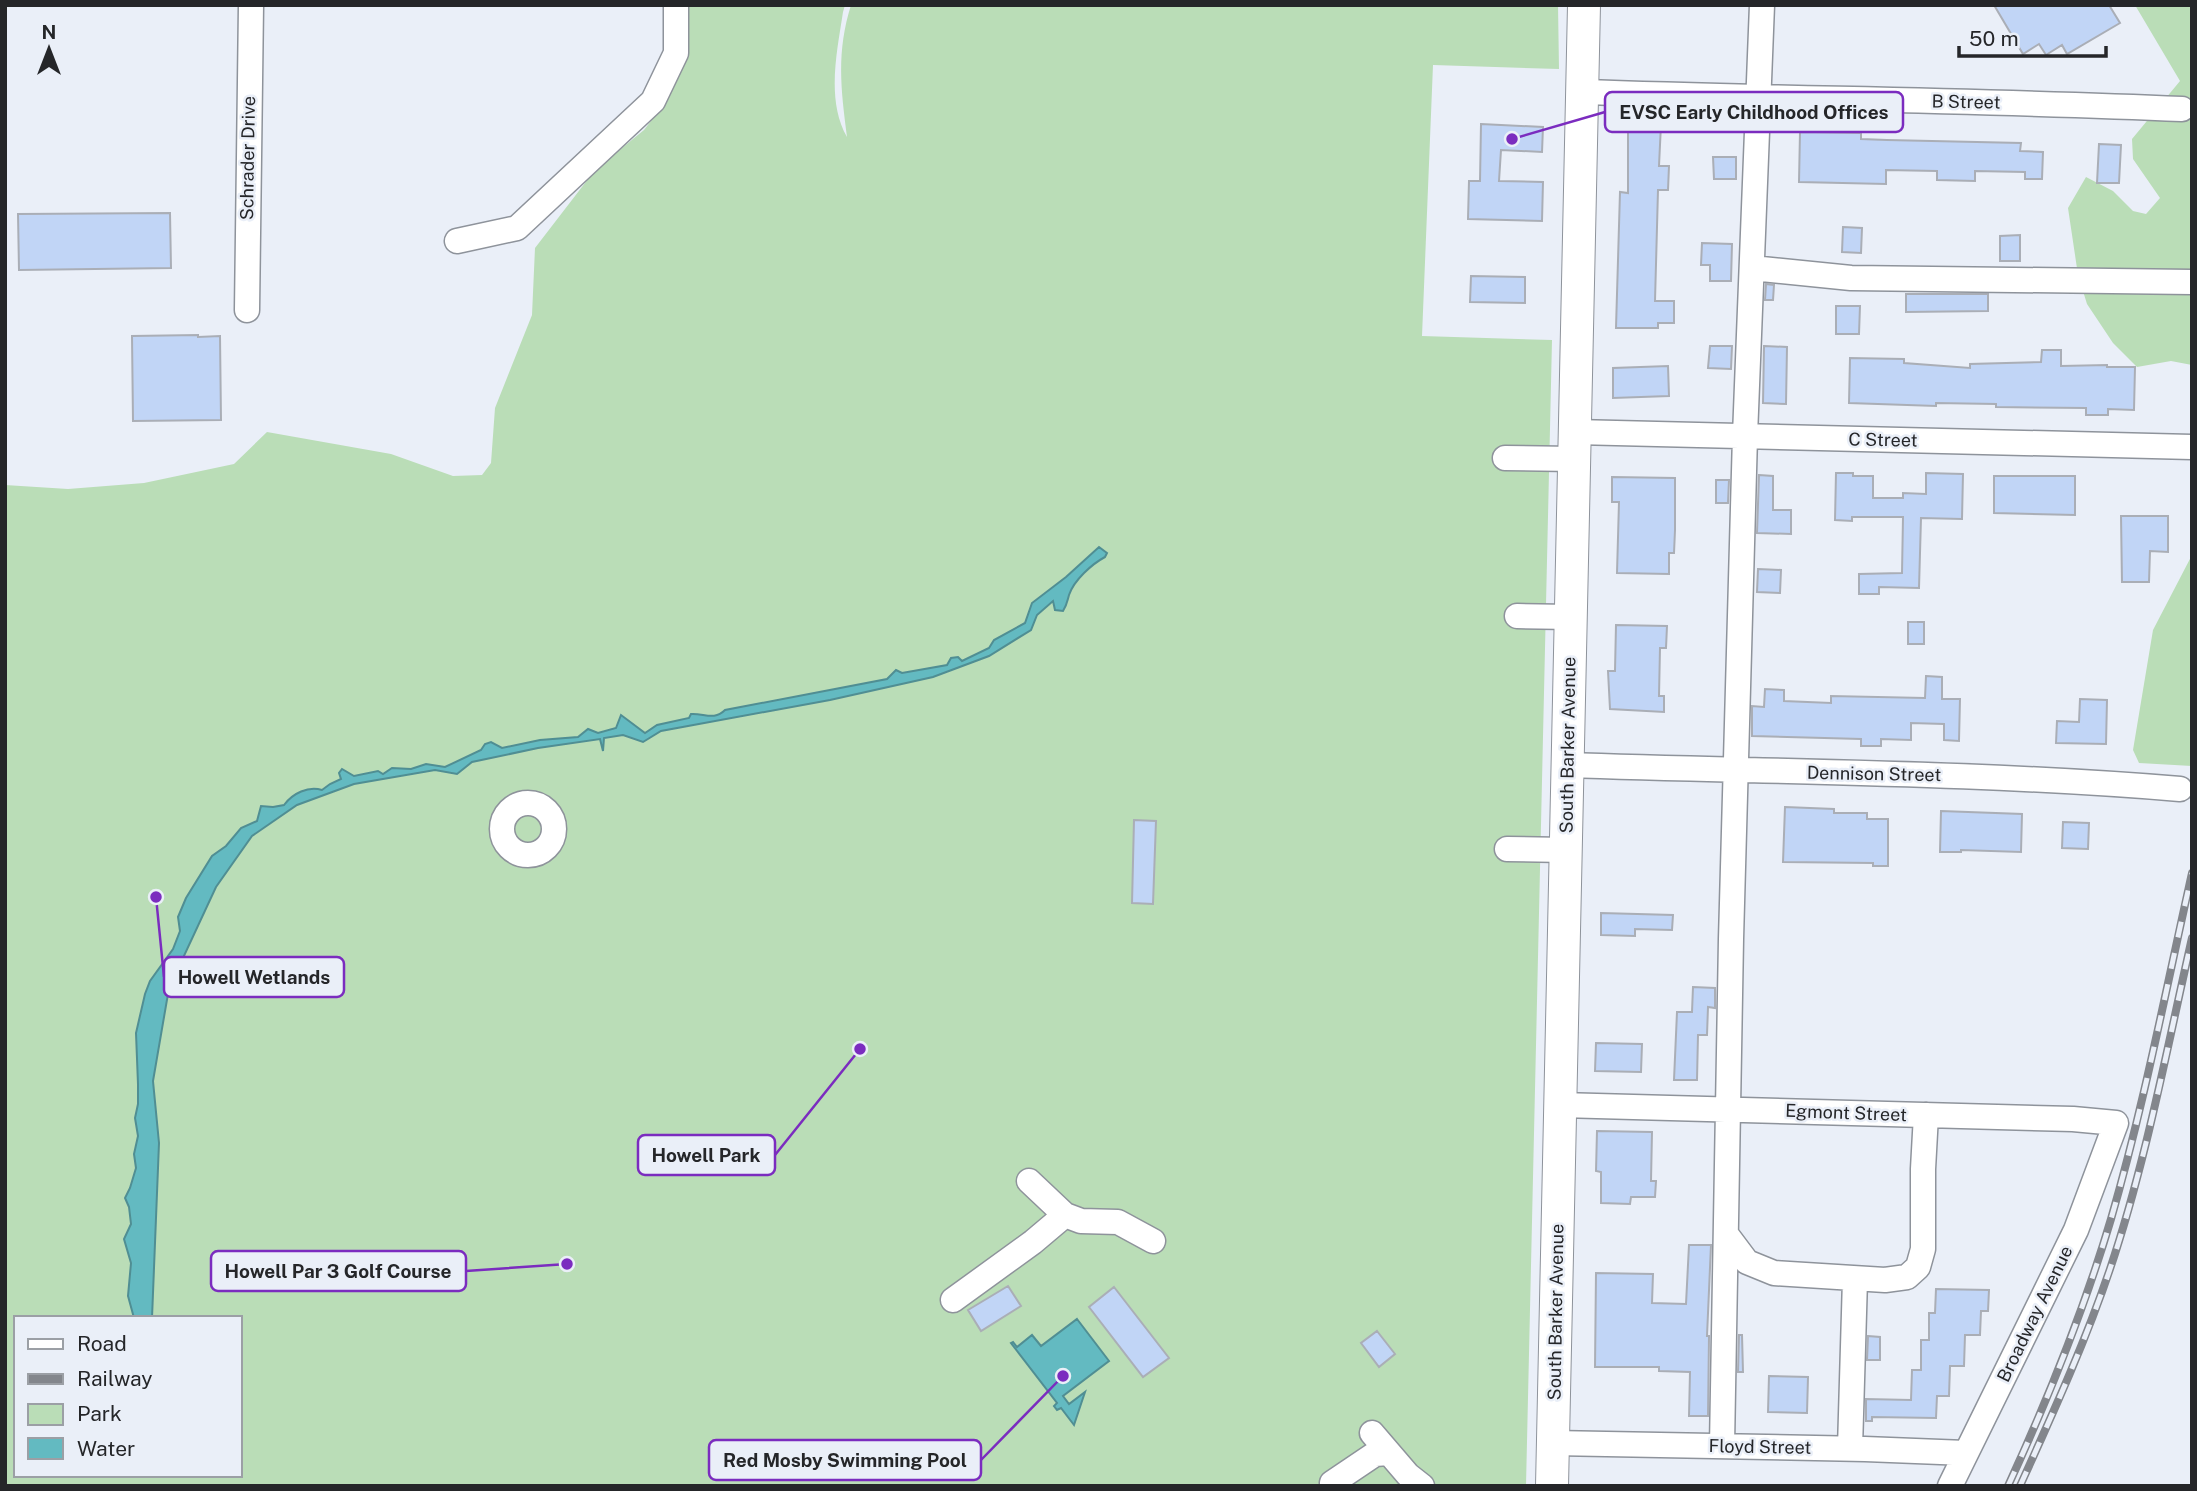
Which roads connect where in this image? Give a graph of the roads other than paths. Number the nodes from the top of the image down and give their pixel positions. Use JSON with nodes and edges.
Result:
{"nodes":[{"id":1,"x":251,"y":5,"type":"edge"},
{"id":2,"x":676,"y":5,"type":"edge"},
{"id":3,"x":1584,"y":5,"type":"edge"},
{"id":4,"x":1762,"y":5,"type":"edge"},
{"id":5,"x":1582,"y":92,"type":"junction"},
{"id":6,"x":1759,"y":98,"type":"junction"},
{"id":7,"x":2182,"y":109,"type":"dead end"},
{"id":8,"x":457,"y":241,"type":"dead end"},
{"id":9,"x":1752,"y":268,"type":"junction"},
{"id":10,"x":2192,"y":282,"type":"edge"},
{"id":11,"x":247,"y":310,"type":"dead end"},
{"id":12,"x":1745,"y":436,"type":"junction"},
{"id":13,"x":1574,"y":446,"type":"junction"},
{"id":14,"x":2192,"y":447,"type":"edge"},
{"id":15,"x":1505,"y":458,"type":"dead end"},
{"id":16,"x":1517,"y":616,"type":"dead end"},
{"id":17,"x":1571,"y":617,"type":"junction"},
{"id":18,"x":1567,"y":765,"type":"junction"},
{"id":19,"x":1736,"y":771,"type":"junction"},
{"id":20,"x":2180,"y":789,"type":"dead end"},
{"id":21,"x":1507,"y":849,"type":"dead end"},
{"id":22,"x":1566,"y":850,"type":"junction"},
{"id":23,"x":1560,"y":1105,"type":"junction"},
{"id":24,"x":1728,"y":1110,"type":"junction"},
{"id":25,"x":1926,"y":1115,"type":"junction"},
{"id":26,"x":2111,"y":1138,"type":"joint"},
{"id":27,"x":1029,"y":1181,"type":"dead end"},
{"id":28,"x":1065,"y":1215,"type":"junction"},
{"id":29,"x":1726,"y":1234,"type":"junction"},
{"id":30,"x":1153,"y":1241,"type":"dead end"},
{"id":31,"x":1855,"y":1279,"type":"junction"},
{"id":32,"x":953,"y":1300,"type":"dead end"},
{"id":33,"x":1372,"y":1433,"type":"dead end"},
{"id":34,"x":1553,"y":1443,"type":"junction"},
{"id":35,"x":1722,"y":1446,"type":"junction"},
{"id":36,"x":1850,"y":1448,"type":"junction"},
{"id":37,"x":1389,"y":1453,"type":"junction"},
{"id":38,"x":1966,"y":1453,"type":"junction"},
{"id":39,"x":1330,"y":1479,"type":"edge"},
{"id":40,"x":1422,"y":1486,"type":"edge"},
{"id":41,"x":1552,"y":1486,"type":"edge"},
{"id":42,"x":1950,"y":1486,"type":"edge"}],
"edges":[{"from":1,"to":11,"type":"street","name":"Schrader Drive"},
{"from":2,"to":8,"type":"street"},
{"from":3,"to":5,"type":"main road","name":"South Barker Avenue"},
{"from":4,"to":6,"type":"street"},
{"from":5,"to":6,"type":"street","name":"B Street"},
{"from":5,"to":13,"type":"main road","name":"South Barker Avenue"},
{"from":6,"to":7,"type":"street","name":"B Street"},
{"from":6,"to":9,"type":"street"},
{"from":9,"to":10,"type":"street"},
{"from":9,"to":12,"type":"street"},
{"from":12,"to":13,"type":"street","name":"C Street"},
{"from":12,"to":14,"type":"street","name":"C Street"},
{"from":12,"to":19,"type":"street"},
{"from":13,"to":15,"type":"street","name":"C Street"},
{"from":13,"to":17,"type":"main road","name":"South Barker Avenue"},
{"from":16,"to":17,"type":"street"},
{"from":17,"to":18,"type":"main road","name":"South Barker Avenue"},
{"from":18,"to":19,"type":"street","name":"Dennison Street"},
{"from":18,"to":22,"type":"main road","name":"South Barker Avenue"},
{"from":19,"to":20,"type":"street","name":"Dennison Street"},
{"from":19,"to":24,"type":"street"},
{"from":21,"to":22,"type":"street"},
{"from":22,"to":23,"type":"main road","name":"South Barker Avenue"},
{"from":23,"to":24,"type":"street","name":"Egmont Street"},
{"from":23,"to":34,"type":"main road","name":"South Barker Avenue"},
{"from":24,"to":25,"type":"street","name":"Egmont Street"},
{"from":24,"to":29,"type":"street"},
{"from":25,"to":26,"type":"street","name":"Egmont Street"},
{"from":25,"to":31,"type":"street"},
{"from":26,"to":38,"type":"street","name":"Broadway Avenue"},
{"from":27,"to":28,"type":"street"},
{"from":28,"to":30,"type":"street"},
{"from":28,"to":32,"type":"street"},
{"from":29,"to":31,"type":"street"},
{"from":29,"to":35,"type":"street"},
{"from":31,"to":36,"type":"street"},
{"from":33,"to":37,"type":"street"},
{"from":34,"to":35,"type":"street","name":"Floyd Street"},
{"from":34,"to":41,"type":"main road","name":"South Barker Avenue"},
{"from":35,"to":36,"type":"street","name":"Floyd Street"},
{"from":36,"to":38,"type":"street","name":"Floyd Street"},
{"from":37,"to":39,"type":"street"},
{"from":37,"to":40,"type":"street"},
{"from":38,"to":42,"type":"street","name":"Broadway Avenue"}]}
